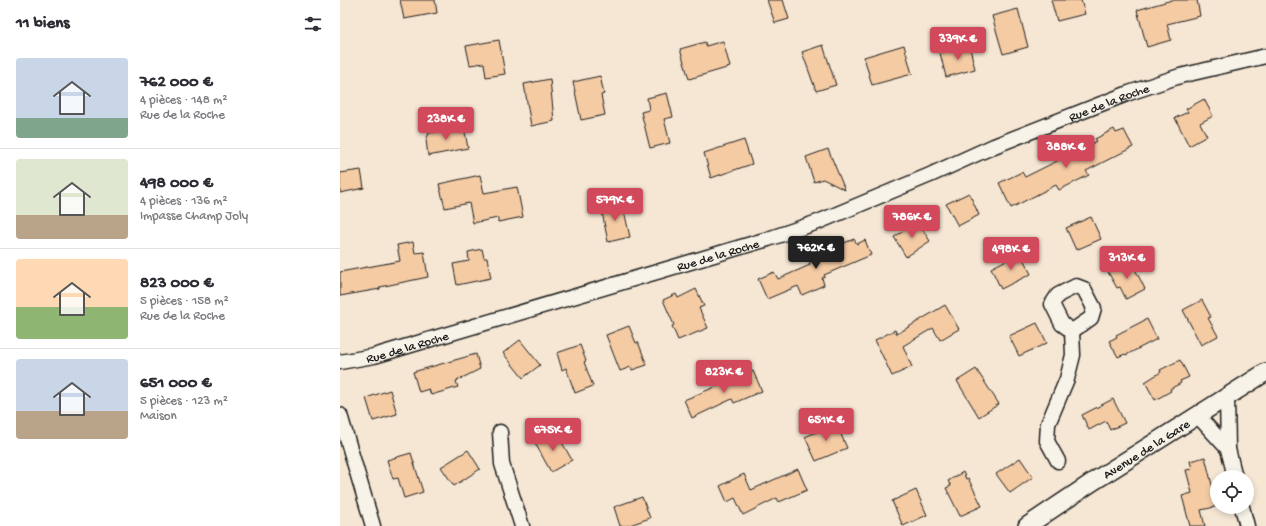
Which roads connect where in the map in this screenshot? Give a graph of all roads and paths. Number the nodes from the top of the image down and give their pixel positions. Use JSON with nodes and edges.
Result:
{"nodes":[{"id":1,"x":1266,"y":56,"type":"edge"},
{"id":2,"x":1072,"y":331,"type":"dead end"},
{"id":3,"x":340,"y":362,"type":"edge"},
{"id":4,"x":1266,"y":372,"type":"edge"},
{"id":5,"x":1227,"y":396,"type":"junction"},
{"id":6,"x":340,"y":415,"type":"edge"},
{"id":7,"x":1197,"y":415,"type":"junction"},
{"id":8,"x":500,"y":432,"type":"dead end"},
{"id":9,"x":1228,"y":449,"type":"junction"},
{"id":10,"x":1058,"y":461,"type":"dead end"},
{"id":11,"x":1233,"y":470,"type":"edge"},
{"id":12,"x":1244,"y":514,"type":"edge"},
{"id":13,"x":373,"y":526,"type":"edge"},
{"id":14,"x":522,"y":526,"type":"edge"},
{"id":15,"x":1027,"y":526,"type":"edge"},
{"id":16,"x":1247,"y":526,"type":"edge"}],
"edges":[{"from":1,"to":3,"type":"street","name":"Rue de la Roche"},
{"from":2,"to":10,"type":"street"},
{"from":4,"to":5,"type":"street","name":"Avenue de la Gare"},
{"from":5,"to":7,"type":"street","name":"Avenue de la Gare"},
{"from":5,"to":9,"type":"street"},
{"from":6,"to":13,"type":"street"},
{"from":7,"to":9,"type":"street"},
{"from":7,"to":15,"type":"street","name":"Avenue de la Gare"},
{"from":8,"to":14,"type":"street"},
{"from":9,"to":11,"type":"street"},
{"from":12,"to":16,"type":"street"}]}
